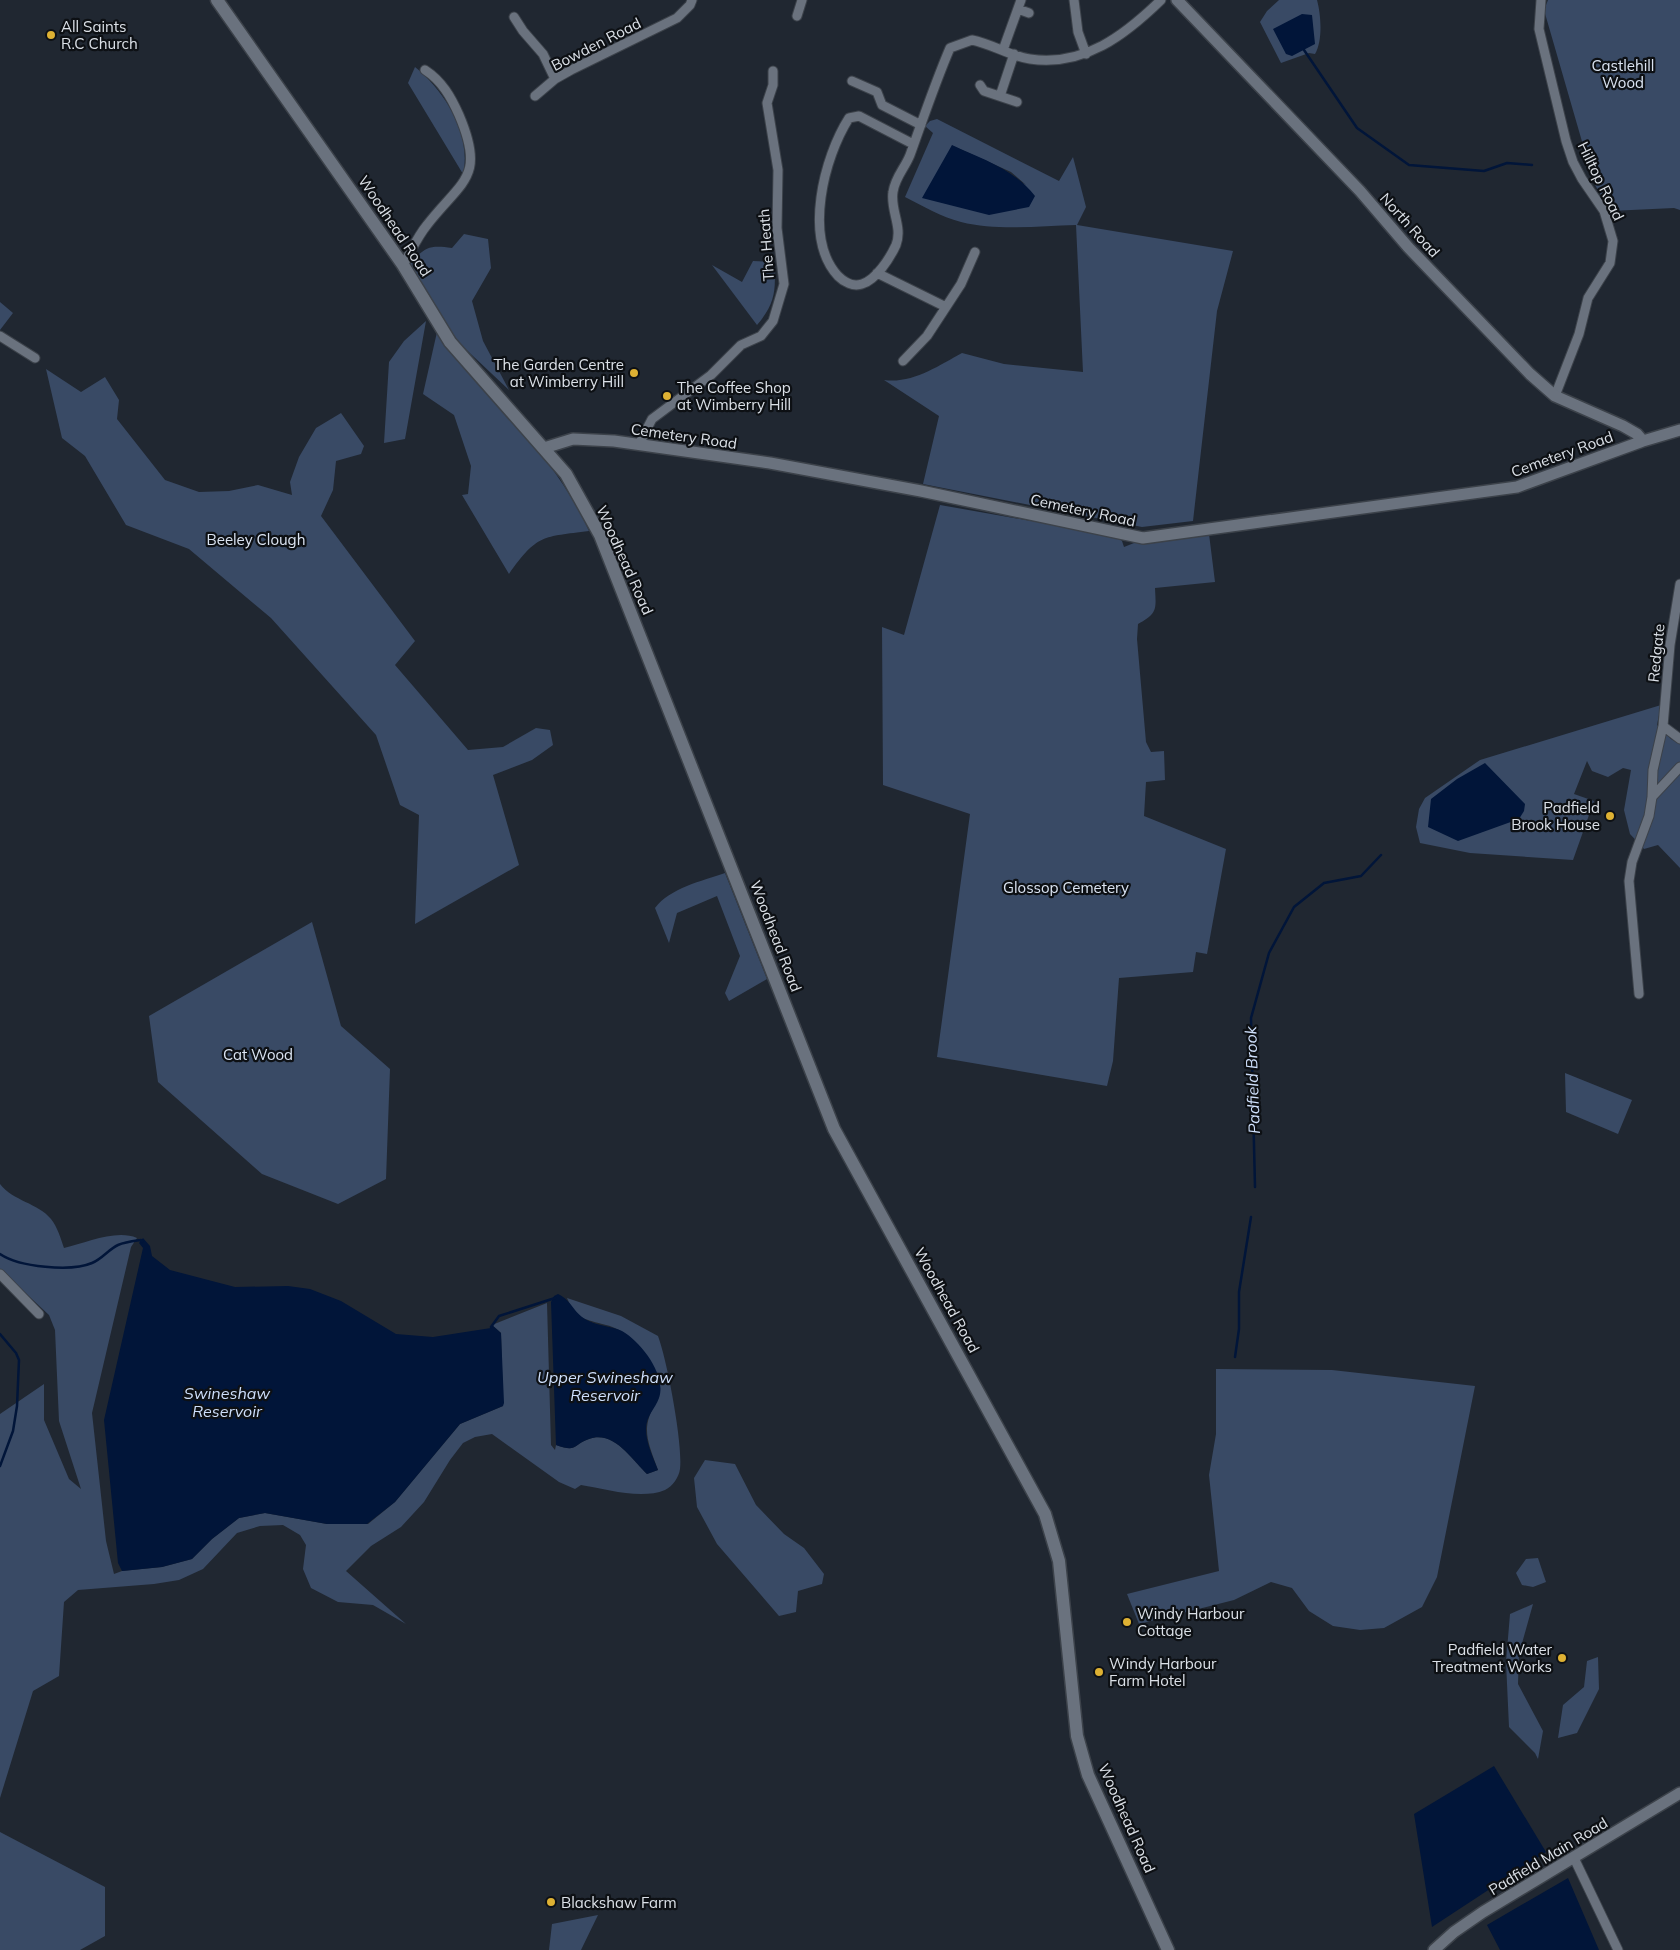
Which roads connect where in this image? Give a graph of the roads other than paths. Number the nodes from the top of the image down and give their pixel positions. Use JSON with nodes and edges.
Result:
{"nodes":[{"id":1,"x":217,"y":0,"type":"edge"},
{"id":2,"x":692,"y":0,"type":"edge"},
{"id":3,"x":802,"y":0,"type":"edge"},
{"id":4,"x":1074,"y":0,"type":"edge"},
{"id":5,"x":1162,"y":0,"type":"edge"},
{"id":6,"x":1177,"y":0,"type":"edge"},
{"id":7,"x":1541,"y":0,"type":"edge"},
{"id":8,"x":1020,"y":4,"type":"edge"},
{"id":9,"x":1029,"y":12,"type":"dead end"},
{"id":10,"x":797,"y":16,"type":"dead end"},
{"id":11,"x":514,"y":17,"type":"dead end"},
{"id":12,"x":1003,"y":50,"type":"junction"},
{"id":13,"x":1014,"y":54,"type":"junction"},
{"id":14,"x":1086,"y":54,"type":"junction"},
{"id":15,"x":425,"y":70,"type":"dead end"},
{"id":16,"x":773,"y":71,"type":"dead end"},
{"id":17,"x":555,"y":79,"type":"junction"},
{"id":18,"x":852,"y":81,"type":"dead end"},
{"id":19,"x":980,"y":85,"type":"dead end"},
{"id":20,"x":535,"y":96,"type":"dead end"},
{"id":21,"x":1000,"y":96,"type":"junction"},
{"id":22,"x":1017,"y":102,"type":"dead end"},
{"id":23,"x":921,"y":125,"type":"junction"},
{"id":24,"x":913,"y":144,"type":"junction"},
{"id":25,"x":975,"y":252,"type":"dead end"},
{"id":26,"x":403,"y":265,"type":"junction"},
{"id":27,"x":877,"y":272,"type":"junction"},
{"id":28,"x":946,"y":307,"type":"junction"},
{"id":29,"x":0,"y":336,"type":"edge"},
{"id":30,"x":35,"y":358,"type":"dead end"},
{"id":31,"x":903,"y":361,"type":"dead end"},
{"id":32,"x":1555,"y":396,"type":"junction"},
{"id":33,"x":1680,"y":430,"type":"edge"},
{"id":34,"x":1642,"y":441,"type":"junction"},
{"id":35,"x":639,"y":444,"type":"junction"},
{"id":36,"x":544,"y":448,"type":"junction"},
{"id":37,"x":1680,"y":584,"type":"edge"},
{"id":38,"x":1663,"y":726,"type":"junction"},
{"id":39,"x":1680,"y":739,"type":"edge"},
{"id":40,"x":1680,"y":767,"type":"edge"},
{"id":41,"x":1652,"y":797,"type":"junction"},
{"id":42,"x":1639,"y":994,"type":"dead end"},
{"id":43,"x":0,"y":1274,"type":"edge"},
{"id":44,"x":39,"y":1314,"type":"dead end"},
{"id":45,"x":1680,"y":1792,"type":"edge"},
{"id":46,"x":1574,"y":1858,"type":"junction"},
{"id":47,"x":1168,"y":1950,"type":"edge"},
{"id":48,"x":1434,"y":1950,"type":"edge"},
{"id":49,"x":1618,"y":1950,"type":"edge"}],
"edges":[{"from":1,"to":26,"type":"main road","name":"Woodhead Road"},
{"from":2,"to":17,"type":"street","name":"Bowden Road"},
{"from":3,"to":10,"type":"street"},
{"from":4,"to":14,"type":"street"},
{"from":5,"to":14,"type":"street"},
{"from":6,"to":32,"type":"street","name":"North Road"},
{"from":7,"to":32,"type":"street","name":"Hilltop Road"},
{"from":8,"to":9,"type":"street"},
{"from":8,"to":12,"type":"street"},
{"from":11,"to":17,"type":"street"},
{"from":12,"to":13,"type":"street"},
{"from":12,"to":23,"type":"street"},
{"from":13,"to":14,"type":"street"},
{"from":13,"to":21,"type":"street"},
{"from":15,"to":26,"type":"street"},
{"from":16,"to":35,"type":"street","name":"The Heath"},
{"from":17,"to":20,"type":"street","name":"Bowden Road"},
{"from":18,"to":23,"type":"street"},
{"from":19,"to":21,"type":"street"},
{"from":21,"to":22,"type":"street"},
{"from":23,"to":24,"type":"street"},
{"from":24,"to":27,"type":"street"},
{"from":24,"to":27,"type":"street"},
{"from":25,"to":28,"type":"street"},
{"from":26,"to":36,"type":"main road","name":"Woodhead Road"},
{"from":27,"to":28,"type":"street"},
{"from":28,"to":31,"type":"street"},
{"from":29,"to":30,"type":"street"},
{"from":32,"to":34,"type":"street","name":"North Road"},
{"from":33,"to":34,"type":"street","name":"Cemetery Road"},
{"from":34,"to":35,"type":"street","name":"Cemetery Road"},
{"from":35,"to":36,"type":"street","name":"Cemetery Road"},
{"from":36,"to":47,"type":"main road","name":"Woodhead Road"},
{"from":37,"to":38,"type":"street","name":"Redgate"},
{"from":38,"to":39,"type":"street"},
{"from":38,"to":41,"type":"street","name":"Redgate"},
{"from":40,"to":41,"type":"street"},
{"from":41,"to":42,"type":"street","name":"Redgate"},
{"from":43,"to":44,"type":"street"},
{"from":45,"to":46,"type":"street","name":"Padfield Main Road"},
{"from":46,"to":48,"type":"street","name":"Padfield Main Road"},
{"from":46,"to":49,"type":"street"}]}
